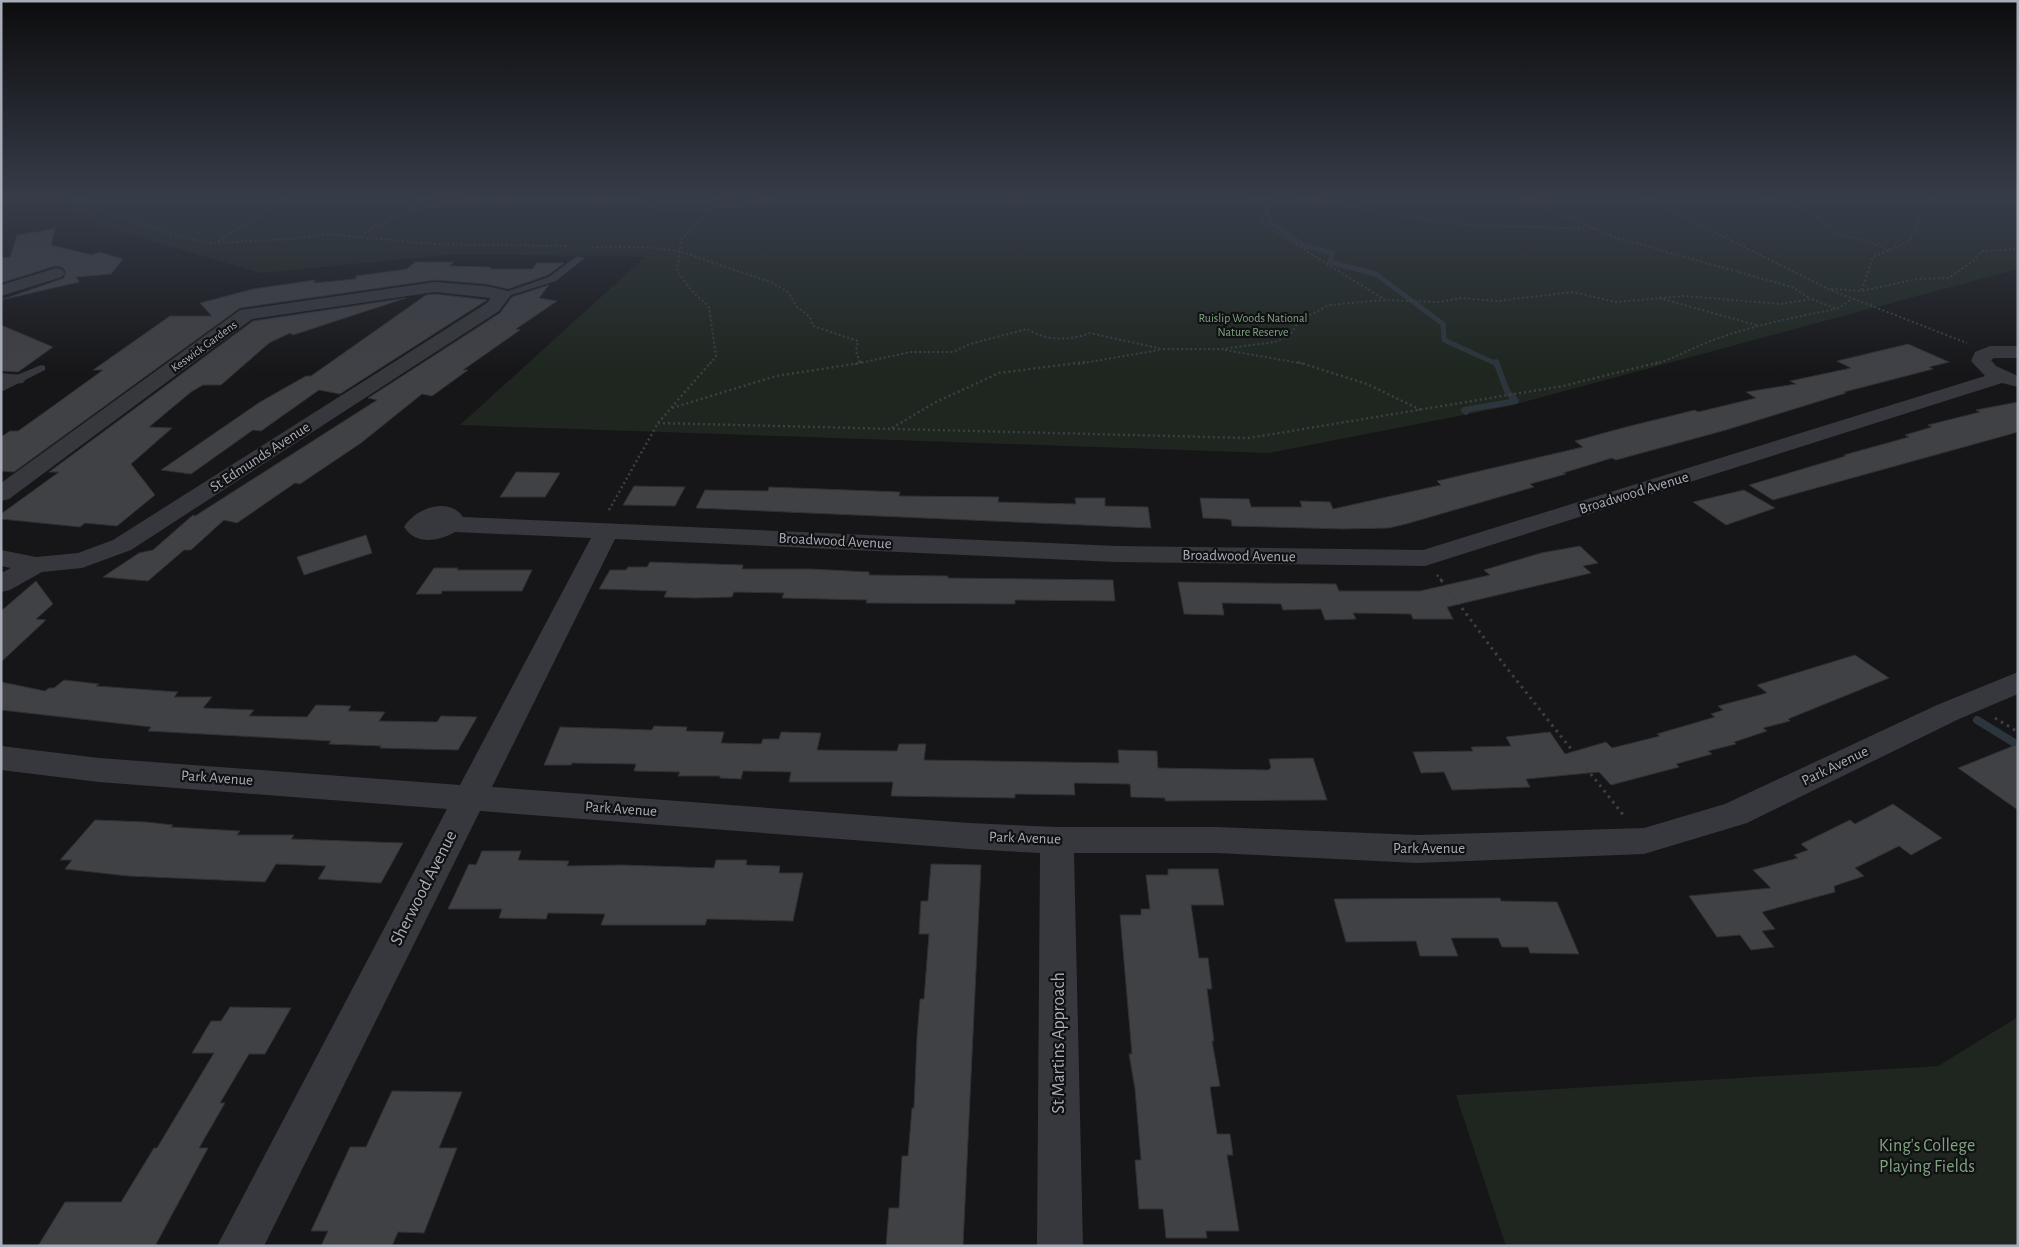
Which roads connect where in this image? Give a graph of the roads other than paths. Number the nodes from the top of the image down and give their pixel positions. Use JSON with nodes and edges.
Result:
{"nodes":[{"id":1,"x":580,"y":258,"type":"dead end"},
{"id":2,"x":58,"y":272,"type":"dead end"},
{"id":3,"x":1,"y":291,"type":"edge"},
{"id":4,"x":502,"y":295,"type":"junction"},
{"id":5,"x":2018,"y":352,"type":"edge"},
{"id":6,"x":40,"y":368,"type":"dead end"},
{"id":7,"x":2010,"y":380,"type":"edge"},
{"id":8,"x":6,"y":382,"type":"edge"},
{"id":9,"x":1,"y":494,"type":"edge"},
{"id":10,"x":450,"y":524,"type":"dead end"},
{"id":11,"x":603,"y":531,"type":"junction"},
{"id":12,"x":1,"y":558,"type":"edge"},
{"id":13,"x":36,"y":565,"type":"junction"},
{"id":14,"x":1,"y":584,"type":"edge"},
{"id":15,"x":2018,"y":682,"type":"edge"},
{"id":16,"x":1,"y":758,"type":"edge"},
{"id":17,"x":470,"y":798,"type":"junction"},
{"id":18,"x":1057,"y":840,"type":"junction"},
{"id":19,"x":240,"y":1246,"type":"edge"},
{"id":20,"x":1060,"y":1246,"type":"edge"}],
"edges":[{"from":1,"to":4,"type":"lane"},
{"from":2,"to":3,"type":"street"},
{"from":4,"to":9,"type":"street","name":"Keswick Gardens"},
{"from":4,"to":13,"type":"street","name":"St Edmunds Avenue"},
{"from":5,"to":7,"type":"street"},
{"from":6,"to":8,"type":"lane"},
{"from":7,"to":11,"type":"street","name":"Broadwood Avenue"},
{"from":10,"to":11,"type":"street","name":"Broadwood Avenue"},
{"from":11,"to":17,"type":"street","name":"Sherwood Avenue"},
{"from":12,"to":13,"type":"street"},
{"from":13,"to":14,"type":"street","name":"St Edmunds Avenue"},
{"from":15,"to":18,"type":"street","name":"Park Avenue"},
{"from":16,"to":17,"type":"street","name":"Park Avenue"},
{"from":17,"to":18,"type":"street","name":"Park Avenue"},
{"from":17,"to":19,"type":"street","name":"Sherwood Avenue"},
{"from":18,"to":20,"type":"street","name":"St Martins Approach"}]}
